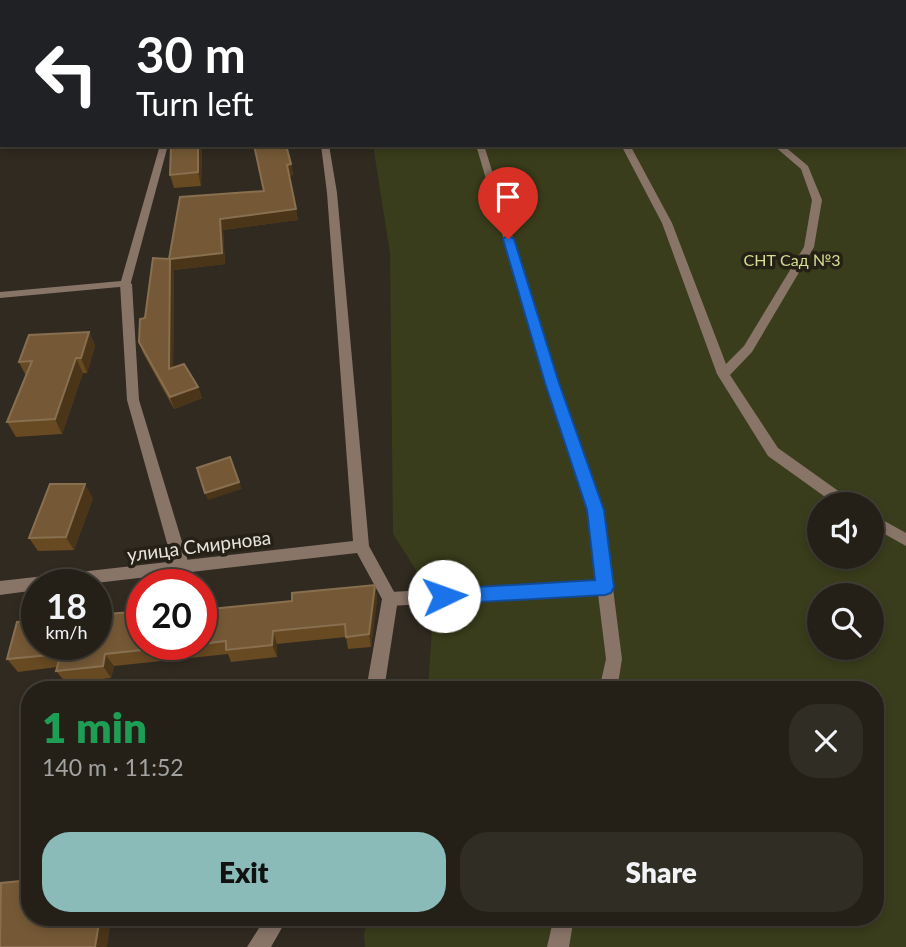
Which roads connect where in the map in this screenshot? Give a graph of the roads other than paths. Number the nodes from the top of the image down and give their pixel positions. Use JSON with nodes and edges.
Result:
{"nodes":[{"id":1,"x":163,"y":147,"type":"edge"},
{"id":2,"x":325,"y":147,"type":"edge"},
{"id":3,"x":481,"y":147,"type":"edge"},
{"id":4,"x":626,"y":147,"type":"edge"},
{"id":5,"x":779,"y":147,"type":"edge"},
{"id":6,"x":126,"y":284,"type":"junction"},
{"id":7,"x":0,"y":295,"type":"edge"},
{"id":8,"x":723,"y":374,"type":"junction"},
{"id":9,"x":829,"y":492,"type":"edge"},
{"id":10,"x":884,"y":527,"type":"edge"},
{"id":11,"x":906,"y":540,"type":"edge"},
{"id":12,"x":361,"y":546,"type":"junction"},
{"id":13,"x":182,"y":568,"type":"junction"},
{"id":14,"x":605,"y":587,"type":"junction"},
{"id":15,"x":0,"y":588,"type":"edge"},
{"id":16,"x":390,"y":600,"type":"junction"},
{"id":17,"x":376,"y":681,"type":"edge"},
{"id":18,"x":610,"y":681,"type":"edge"},
{"id":19,"x":272,"y":926,"type":"edge"},
{"id":20,"x":562,"y":926,"type":"edge"},
{"id":21,"x":258,"y":947,"type":"edge"},
{"id":22,"x":558,"y":947,"type":"edge"}],
"edges":[{"from":1,"to":6,"type":"street"},
{"from":2,"to":12,"type":"street"},
{"from":3,"to":14,"type":"street"},
{"from":4,"to":8,"type":"street"},
{"from":5,"to":8,"type":"street"},
{"from":6,"to":7,"type":"street"},
{"from":6,"to":13,"type":"street"},
{"from":8,"to":9,"type":"street"},
{"from":10,"to":11,"type":"street"},
{"from":12,"to":13,"type":"street","name":"улица Смирнова"},
{"from":12,"to":16,"type":"street"},
{"from":13,"to":15,"type":"street","name":"улица Смирнова"},
{"from":14,"to":16,"type":"street"},
{"from":14,"to":18,"type":"street"},
{"from":16,"to":17,"type":"street"},
{"from":19,"to":21,"type":"street"},
{"from":20,"to":22,"type":"street"}]}
